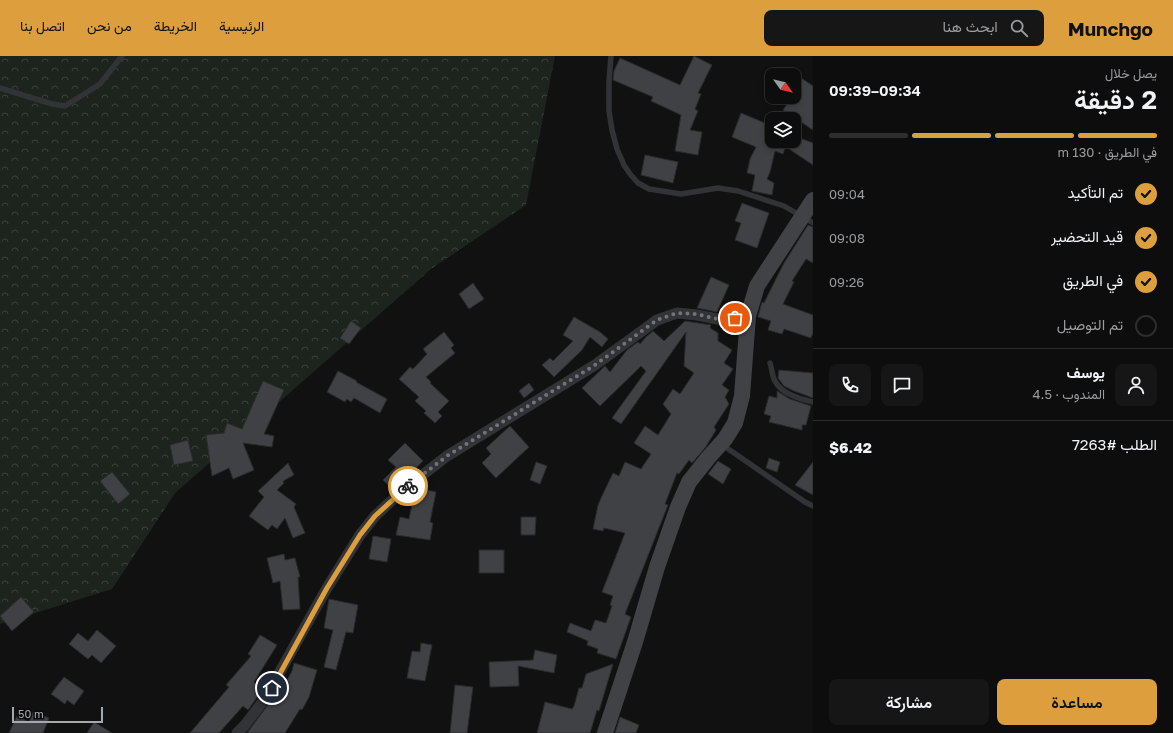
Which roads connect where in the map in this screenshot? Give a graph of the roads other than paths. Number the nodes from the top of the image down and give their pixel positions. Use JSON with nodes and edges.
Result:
{"nodes":[{"id":1,"x":122,"y":56,"type":"edge"},
{"id":2,"x":611,"y":56,"type":"edge"},
{"id":3,"x":0,"y":88,"type":"edge"},
{"id":4,"x":813,"y":200,"type":"edge"},
{"id":5,"x":807,"y":220,"type":"edge"},
{"id":6,"x":748,"y":316,"type":"junction"},
{"id":7,"x":770,"y":363,"type":"dead end"},
{"id":8,"x":813,"y":402,"type":"edge"},
{"id":9,"x":721,"y":444,"type":"junction"},
{"id":10,"x":813,"y":506,"type":"edge"},
{"id":11,"x":237,"y":733,"type":"edge"},
{"id":12,"x":605,"y":733,"type":"edge"}],
"edges":[{"from":1,"to":3,"type":"lane"},
{"from":2,"to":5,"type":"lane"},
{"from":4,"to":5,"type":"street"},
{"from":5,"to":6,"type":"street"},
{"from":6,"to":9,"type":"street"},
{"from":6,"to":11,"type":"street"},
{"from":7,"to":8,"type":"lane"},
{"from":9,"to":10,"type":"lane"},
{"from":9,"to":12,"type":"street"}]}
